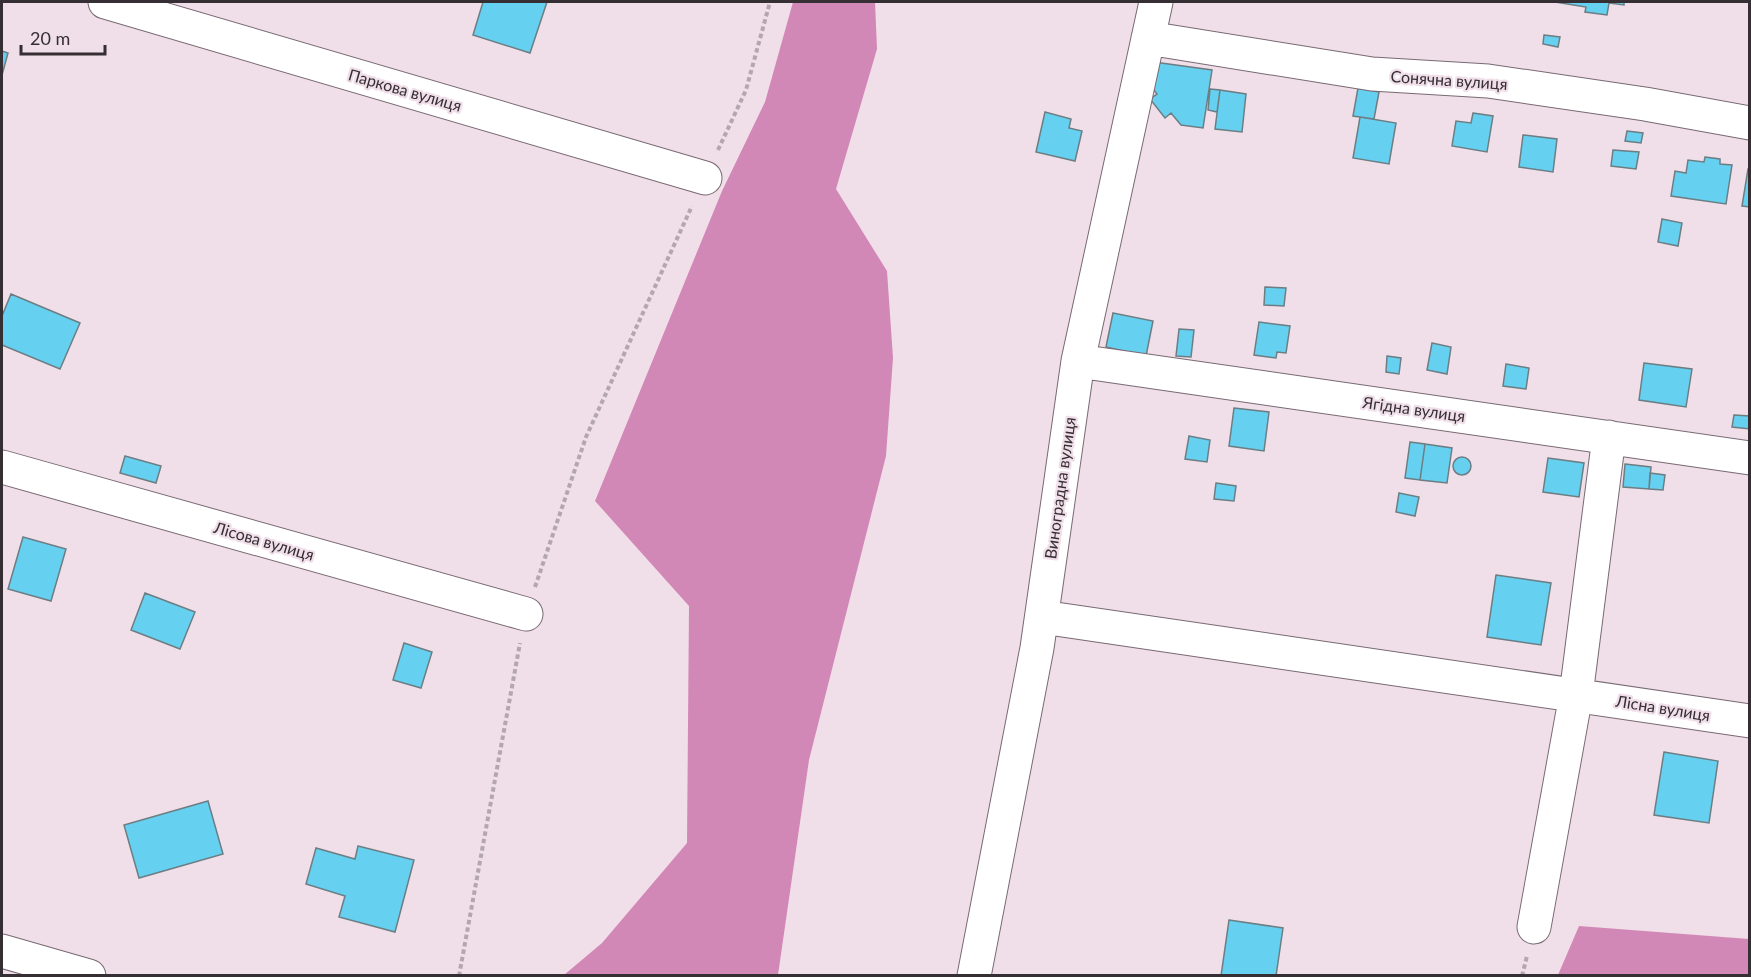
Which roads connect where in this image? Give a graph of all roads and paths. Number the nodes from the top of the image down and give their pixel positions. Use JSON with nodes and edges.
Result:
{"nodes":[{"id":1,"x":105,"y":2,"type":"edge"},
{"id":2,"x":770,"y":2,"type":"edge"},
{"id":3,"x":1156,"y":2,"type":"edge"},
{"id":4,"x":1148,"y":38,"type":"junction"},
{"id":5,"x":1749,"y":123,"type":"edge"},
{"id":6,"x":705,"y":178,"type":"junction"},
{"id":7,"x":1078,"y":361,"type":"junction"},
{"id":8,"x":1609,"y":437,"type":"junction"},
{"id":9,"x":1749,"y":458,"type":"edge"},
{"id":10,"x":2,"y":467,"type":"edge"},
{"id":11,"x":526,"y":614,"type":"junction"},
{"id":12,"x":1042,"y":617,"type":"junction"},
{"id":13,"x":1576,"y":695,"type":"junction"},
{"id":14,"x":1749,"y":721,"type":"edge"},
{"id":15,"x":1534,"y":927,"type":"dead end"},
{"id":16,"x":2,"y":951,"type":"edge"},
{"id":17,"x":90,"y":975,"type":"edge"},
{"id":18,"x":459,"y":975,"type":"edge"},
{"id":19,"x":974,"y":975,"type":"edge"}],
"edges":[{"from":1,"to":6,"type":"street","name":"Паркова вулиця"},
{"from":2,"to":6,"type":"path"},
{"from":3,"to":4,"type":"street","name":"Виноградна вулиця"},
{"from":4,"to":5,"type":"street","name":"Сонячна вулиця"},
{"from":4,"to":7,"type":"street","name":"Виноградна вулиця"},
{"from":6,"to":11,"type":"path"},
{"from":7,"to":8,"type":"street","name":"Ягідна вулиця"},
{"from":7,"to":12,"type":"street","name":"Виноградна вулиця"},
{"from":8,"to":9,"type":"street","name":"Ягідна вулиця"},
{"from":8,"to":13,"type":"street"},
{"from":10,"to":11,"type":"street","name":"Лісова вулиця"},
{"from":11,"to":18,"type":"path"},
{"from":12,"to":13,"type":"street","name":"Лісна вулиця"},
{"from":12,"to":19,"type":"street","name":"Виноградна вулиця"},
{"from":13,"to":14,"type":"street","name":"Лісна вулиця"},
{"from":13,"to":15,"type":"street"},
{"from":16,"to":17,"type":"street"}]}
